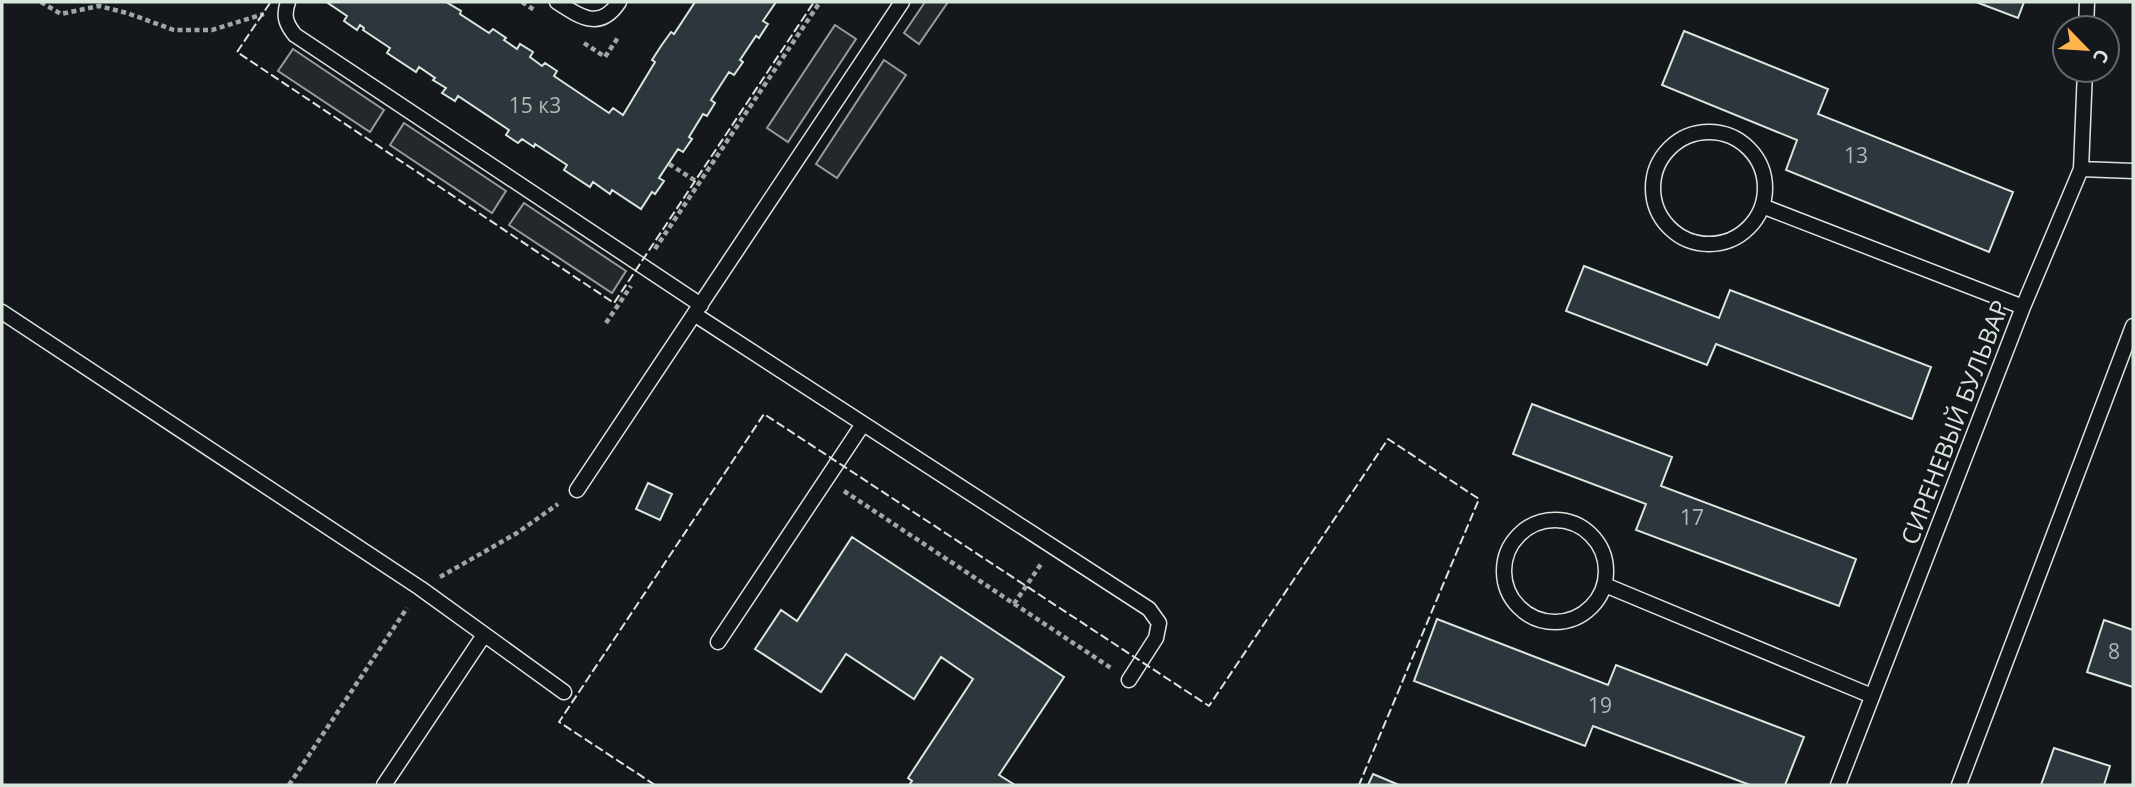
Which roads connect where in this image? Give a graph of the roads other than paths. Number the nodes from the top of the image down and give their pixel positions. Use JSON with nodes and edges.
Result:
{"nodes":[{"id":1,"x":556,"y":2,"type":"edge"},
{"id":2,"x":620,"y":2,"type":"edge"},
{"id":3,"x":902,"y":2,"type":"edge"},
{"id":4,"x":286,"y":7,"type":"edge"},
{"id":5,"x":2084,"y":84,"type":"edge"},
{"id":6,"x":2081,"y":169,"type":"junction"},
{"id":7,"x":2133,"y":171,"type":"edge"},
{"id":8,"x":1762,"y":206,"type":"junction"},
{"id":9,"x":2024,"y":307,"type":"junction"},
{"id":10,"x":698,"y":310,"type":"junction"},
{"id":11,"x":2,"y":312,"type":"edge"},
{"id":12,"x":2133,"y":326,"type":"edge"},
{"id":13,"x":863,"y":424,"type":"junction"},
{"id":14,"x":577,"y":490,"type":"road end"},
{"id":15,"x":1605,"y":585,"type":"junction"},
{"id":16,"x":484,"y":635,"type":"junction"},
{"id":17,"x":718,"y":642,"type":"dead end"},
{"id":18,"x":1129,"y":680,"type":"road end"},
{"id":19,"x":564,"y":692,"type":"dead end"},
{"id":20,"x":1872,"y":696,"type":"junction"},
{"id":21,"x":384,"y":785,"type":"edge"},
{"id":22,"x":1838,"y":785,"type":"edge"},
{"id":23,"x":1959,"y":785,"type":"edge"}],
"edges":[{"from":1,"to":2,"type":"lane"},
{"from":3,"to":10,"type":"lane"},
{"from":4,"to":10,"type":"lane"},
{"from":5,"to":6,"type":"lane","name":"СИРЕНЕВЫЙ БУЛЬВАР"},
{"from":6,"to":7,"type":"lane"},
{"from":6,"to":9,"type":"lane","name":"СИРЕНЕВЫЙ БУЛЬВАР"},
{"from":8,"to":8,"type":"lane"},
{"from":8,"to":9,"type":"lane"},
{"from":9,"to":20,"type":"lane","name":"СИРЕНЕВЫЙ БУЛЬВАР"},
{"from":10,"to":13,"type":"lane"},
{"from":10,"to":14,"type":"lane"},
{"from":11,"to":16,"type":"lane"},
{"from":12,"to":23,"type":"lane"},
{"from":13,"to":17,"type":"lane"},
{"from":13,"to":18,"type":"lane"},
{"from":15,"to":15,"type":"lane"},
{"from":15,"to":20,"type":"lane"},
{"from":16,"to":19,"type":"lane"},
{"from":16,"to":21,"type":"lane"},
{"from":20,"to":22,"type":"lane","name":"СИРЕНЕВЫЙ БУЛЬВАР"}]}
